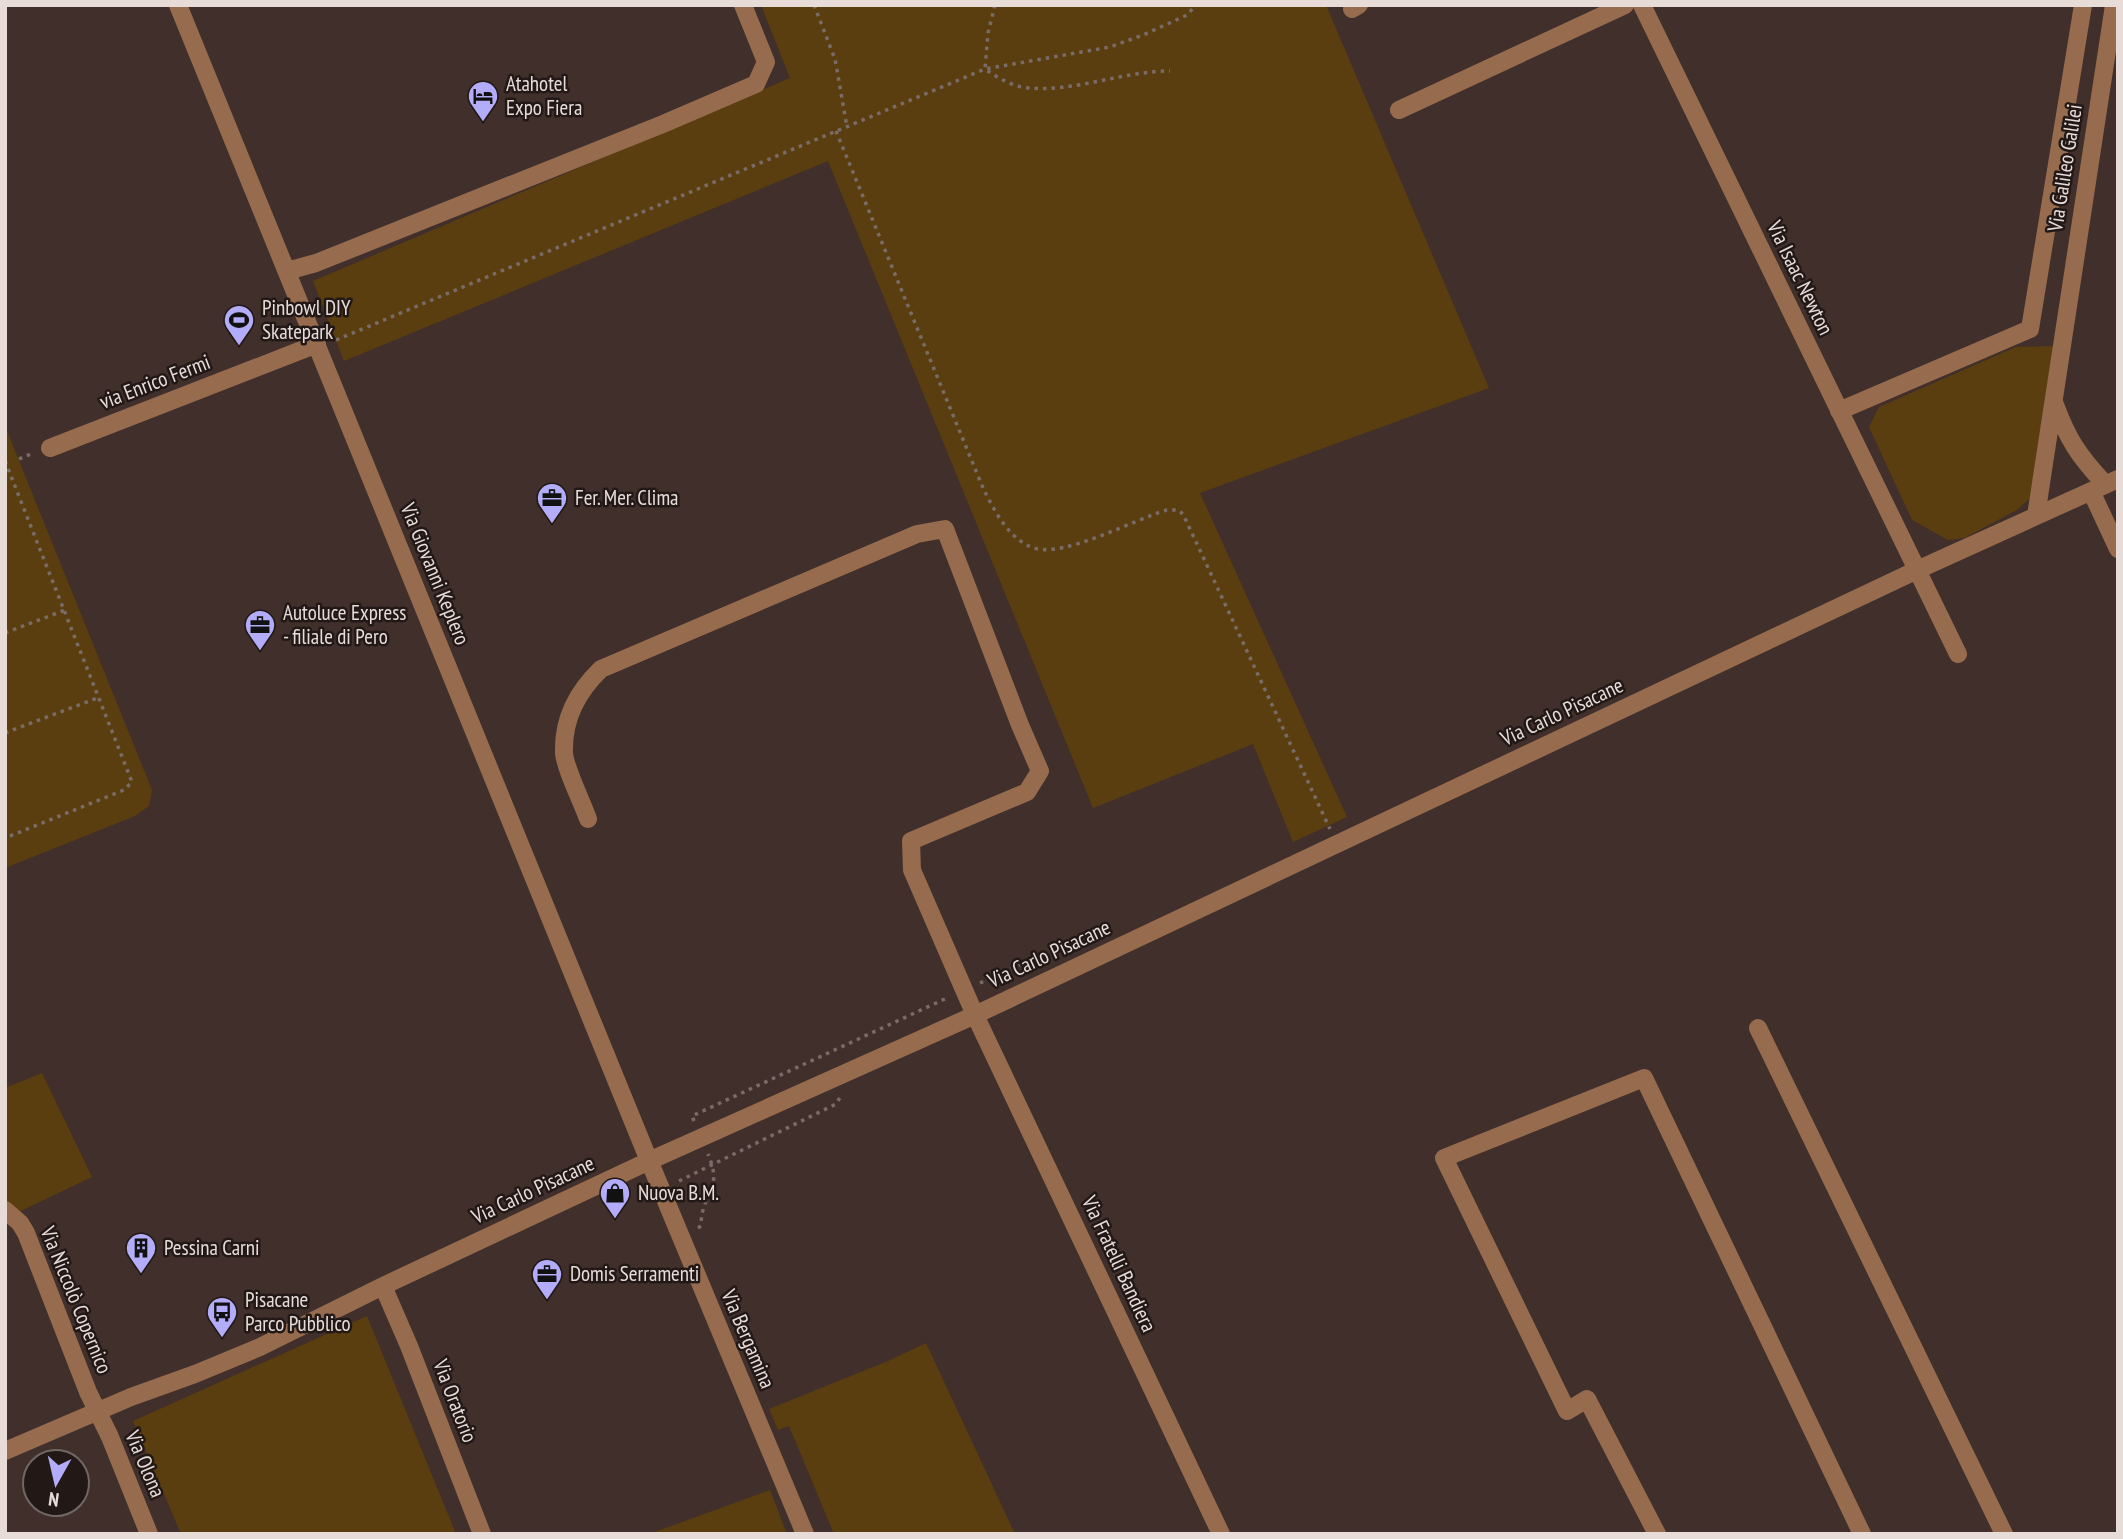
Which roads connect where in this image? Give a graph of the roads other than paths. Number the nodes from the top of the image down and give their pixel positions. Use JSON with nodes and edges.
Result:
{"nodes":[{"id":1,"x":178,"y":5,"type":"edge"},
{"id":2,"x":743,"y":5,"type":"edge"},
{"id":3,"x":1625,"y":5,"type":"edge"},
{"id":4,"x":1642,"y":5,"type":"edge"},
{"id":5,"x":2083,"y":5,"type":"edge"},
{"id":6,"x":2114,"y":5,"type":"edge"},
{"id":7,"x":1399,"y":110,"type":"dead end"},
{"id":8,"x":287,"y":271,"type":"junction"},
{"id":9,"x":2030,"y":329,"type":"junction"},
{"id":10,"x":2062,"y":337,"type":"junction"},
{"id":11,"x":318,"y":347,"type":"junction"},
{"id":12,"x":2054,"y":401,"type":"junction"},
{"id":13,"x":1839,"y":411,"type":"junction"},
{"id":14,"x":50,"y":447,"type":"dead end"},
{"id":15,"x":2105,"y":484,"type":"edge"},
{"id":16,"x":2036,"y":516,"type":"junction"},
{"id":17,"x":2118,"y":549,"type":"edge"},
{"id":18,"x":1916,"y":570,"type":"junction"},
{"id":19,"x":1958,"y":654,"type":"dead end"},
{"id":20,"x":588,"y":819,"type":"dead end"},
{"id":21,"x":975,"y":1015,"type":"junction"},
{"id":22,"x":1758,"y":1028,"type":"dead end"},
{"id":23,"x":649,"y":1161,"type":"junction"},
{"id":24,"x":5,"y":1210,"type":"edge"},
{"id":25,"x":383,"y":1286,"type":"junction"},
{"id":26,"x":97,"y":1412,"type":"junction"},
{"id":27,"x":5,"y":1451,"type":"edge"},
{"id":28,"x":149,"y":1534,"type":"edge"},
{"id":29,"x":482,"y":1534,"type":"edge"},
{"id":30,"x":805,"y":1534,"type":"edge"},
{"id":31,"x":1221,"y":1534,"type":"edge"},
{"id":32,"x":1657,"y":1534,"type":"edge"},
{"id":33,"x":1862,"y":1534,"type":"edge"},
{"id":34,"x":2004,"y":1534,"type":"edge"}],
"edges":[{"from":1,"to":8,"type":"street","name":"Via Giovanni Keplero"},
{"from":2,"to":8,"type":"street"},
{"from":3,"to":7,"type":"street"},
{"from":4,"to":13,"type":"street","name":"Via Isaac Newton"},
{"from":5,"to":9,"type":"street","name":"Via Galileo Galilei"},
{"from":6,"to":10,"type":"street","name":"Via Galileo Galilei"},
{"from":8,"to":11,"type":"street","name":"Via Giovanni Keplero"},
{"from":9,"to":10,"type":"street"},
{"from":9,"to":13,"type":"street"},
{"from":10,"to":12,"type":"street","name":"Via Galileo Galilei"},
{"from":11,"to":14,"type":"street","name":"via Enrico Fermi"},
{"from":11,"to":23,"type":"street","name":"Via Giovanni Keplero"},
{"from":12,"to":15,"type":"street","name":"Via Galileo Galilei"},
{"from":12,"to":16,"type":"street","name":"Via Galileo Galilei"},
{"from":13,"to":18,"type":"street","name":"Via Isaac Newton"},
{"from":15,"to":16,"type":"street","name":"Via Carlo Pisacane"},
{"from":15,"to":17,"type":"street","name":"Via Galileo Galilei"},
{"from":16,"to":18,"type":"street","name":"Via Carlo Pisacane"},
{"from":18,"to":19,"type":"street","name":"Via Isaac Newton"},
{"from":18,"to":21,"type":"street","name":"Via Carlo Pisacane"},
{"from":20,"to":21,"type":"street","name":"Via Fratelli Bandiera"},
{"from":21,"to":23,"type":"street","name":"Via Carlo Pisacane"},
{"from":21,"to":31,"type":"street","name":"Via Fratelli Bandiera"},
{"from":22,"to":34,"type":"street"},
{"from":23,"to":25,"type":"street","name":"Via Carlo Pisacane"},
{"from":23,"to":30,"type":"street","name":"Via Bergamina"},
{"from":24,"to":26,"type":"street","name":"Via Niccolò Copernico"},
{"from":25,"to":26,"type":"street","name":"Via Carlo Pisacane"},
{"from":25,"to":29,"type":"street","name":"Via Oratorio"},
{"from":26,"to":27,"type":"street","name":"Via Carlo Pisacane"},
{"from":26,"to":28,"type":"street","name":"Via Olona"},
{"from":32,"to":33,"type":"street"}]}
